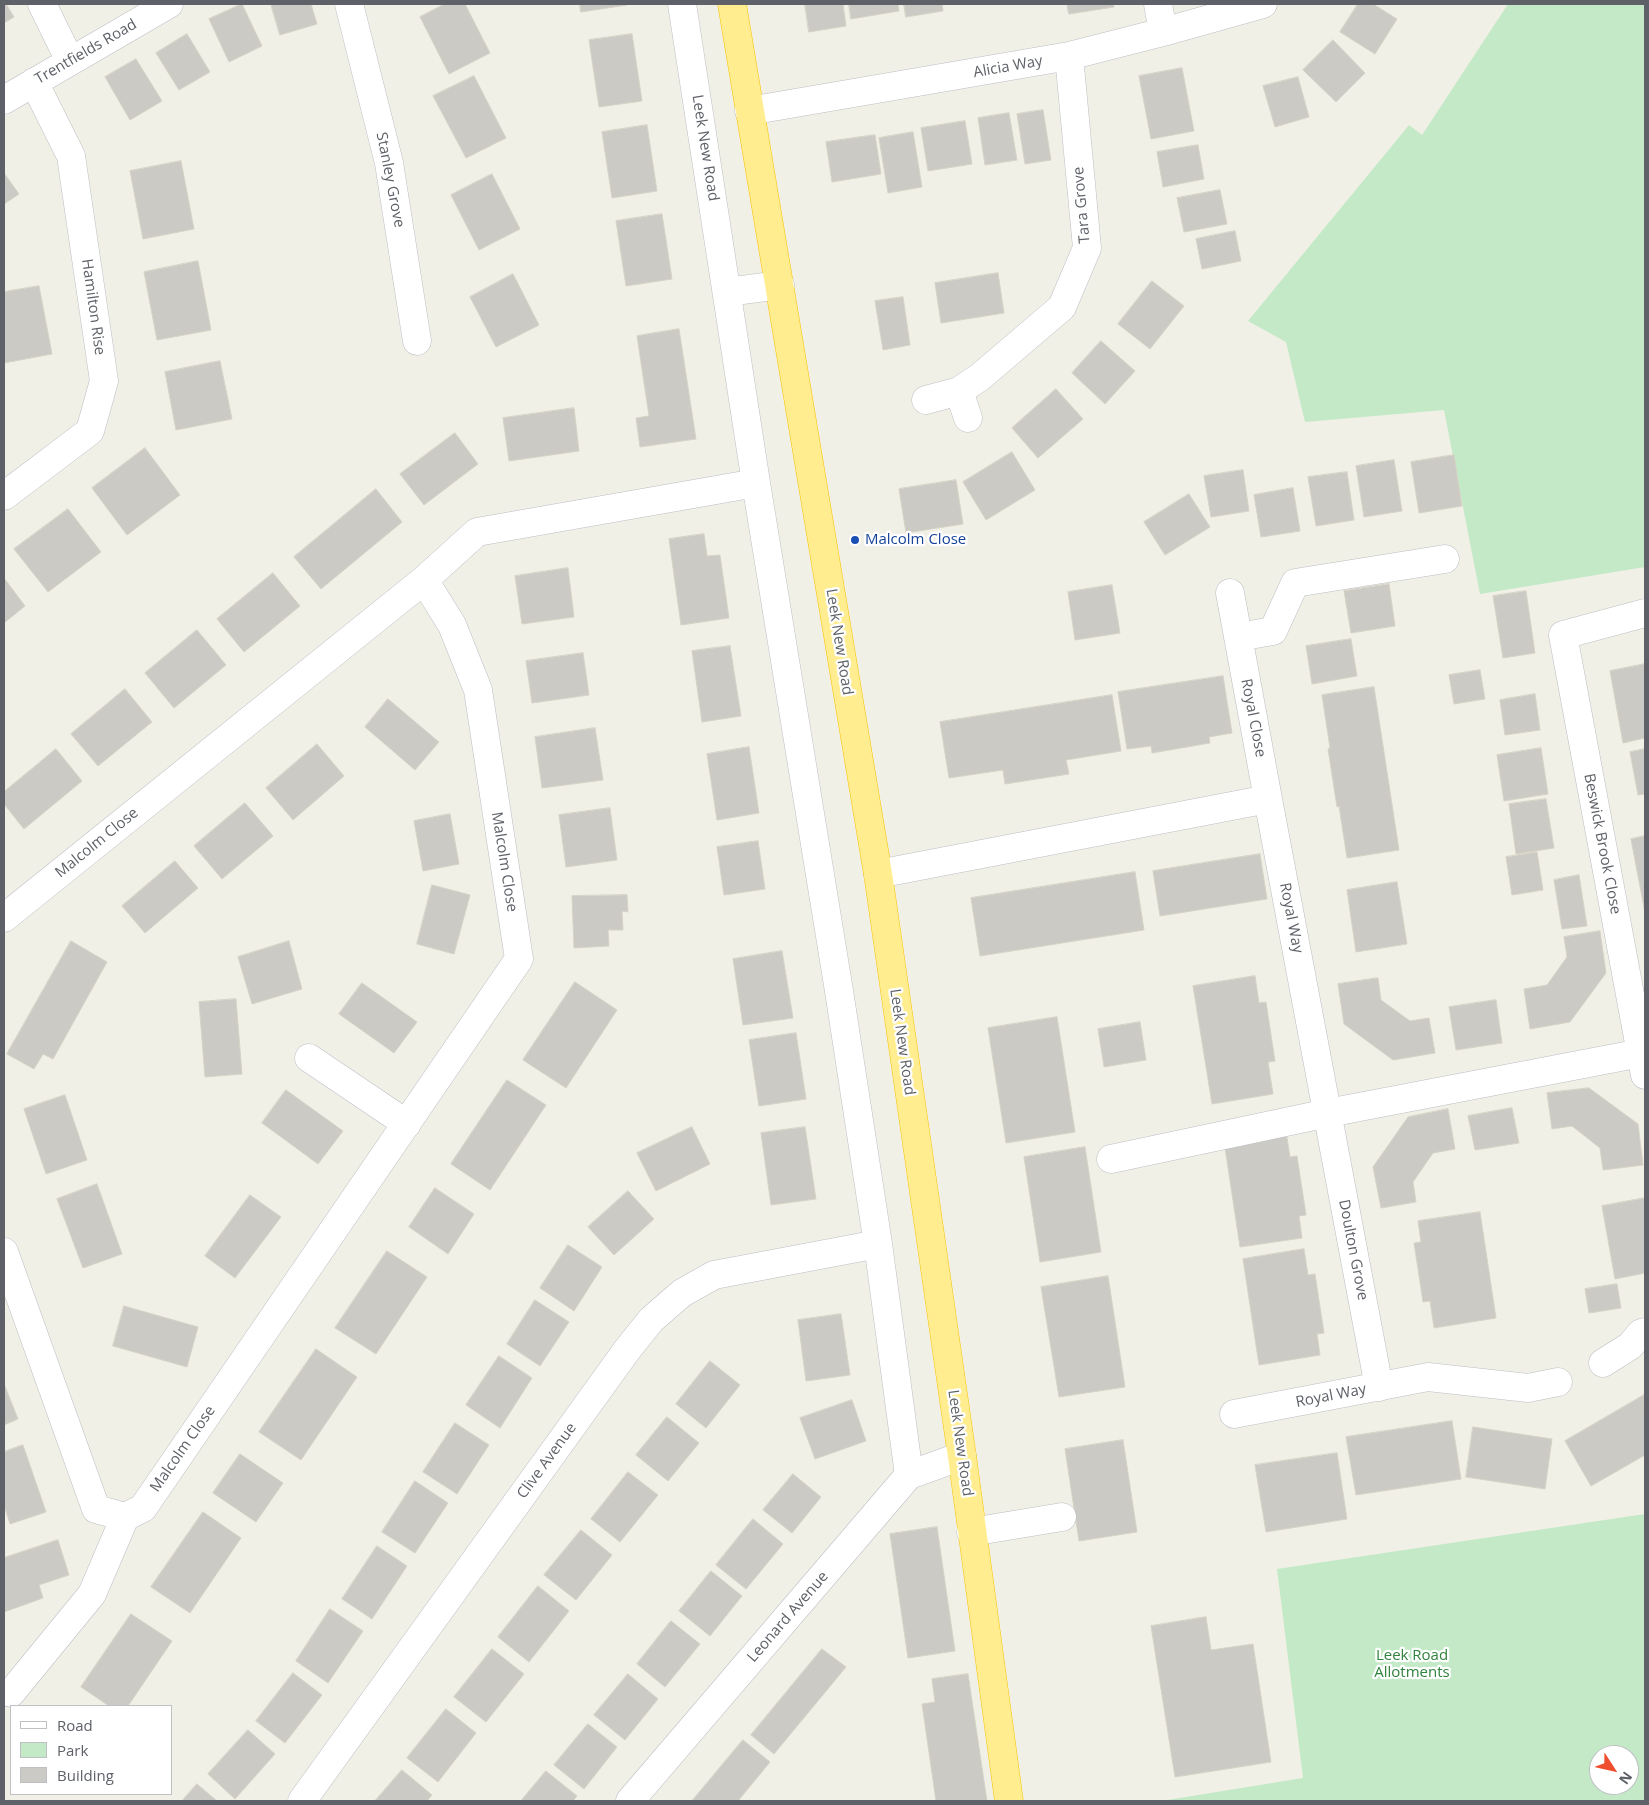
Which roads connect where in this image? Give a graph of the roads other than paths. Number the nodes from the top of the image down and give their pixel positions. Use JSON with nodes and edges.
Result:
{"nodes":[{"id":1,"x":42,"y":4,"type":"edge"},
{"id":2,"x":169,"y":4,"type":"edge"},
{"id":3,"x":682,"y":4,"type":"edge"},
{"id":4,"x":732,"y":4,"type":"edge"},
{"id":5,"x":1158,"y":4,"type":"edge"},
{"id":6,"x":1263,"y":4,"type":"edge"},
{"id":7,"x":351,"y":12,"type":"edge"},
{"id":8,"x":1163,"y":32,"type":"junction"},
{"id":9,"x":1069,"y":56,"type":"junction"},
{"id":10,"x":70,"y":61,"type":"junction"},
{"id":11,"x":34,"y":82,"type":"junction"},
{"id":12,"x":4,"y":100,"type":"edge"},
{"id":13,"x":750,"y":111,"type":"junction"},
{"id":14,"x":780,"y":285,"type":"junction"},
{"id":15,"x":727,"y":292,"type":"junction"},
{"id":16,"x":417,"y":341,"type":"dead end"},
{"id":17,"x":959,"y":392,"type":"junction"},
{"id":18,"x":926,"y":400,"type":"dead end"},
{"id":19,"x":968,"y":418,"type":"dead end"},
{"id":20,"x":756,"y":482,"type":"junction"},
{"id":21,"x":4,"y":496,"type":"edge"},
{"id":22,"x":1445,"y":559,"type":"dead end"},
{"id":23,"x":424,"y":580,"type":"junction"},
{"id":24,"x":1230,"y":593,"type":"dead end"},
{"id":25,"x":1645,"y":613,"type":"edge"},
{"id":26,"x":1238,"y":637,"type":"junction"},
{"id":27,"x":1268,"y":799,"type":"junction"},
{"id":28,"x":878,"y":874,"type":"junction"},
{"id":29,"x":4,"y":918,"type":"edge"},
{"id":30,"x":1635,"y":962,"type":"edge"},
{"id":31,"x":309,"y":1058,"type":"dead end"},
{"id":32,"x":1643,"y":1064,"type":"edge"},
{"id":33,"x":1328,"y":1113,"type":"junction"},
{"id":34,"x":407,"y":1124,"type":"junction"},
{"id":35,"x":1111,"y":1159,"type":"dead end"},
{"id":36,"x":878,"y":1244,"type":"junction"},
{"id":37,"x":4,"y":1252,"type":"edge"},
{"id":38,"x":1643,"y":1333,"type":"edge"},
{"id":39,"x":1603,"y":1363,"type":"dead end"},
{"id":40,"x":1558,"y":1382,"type":"dead end"},
{"id":41,"x":1379,"y":1387,"type":"junction"},
{"id":42,"x":1234,"y":1414,"type":"dead end"},
{"id":43,"x":962,"y":1456,"type":"junction"},
{"id":44,"x":909,"y":1475,"type":"junction"},
{"id":45,"x":125,"y":1518,"type":"junction"},
{"id":46,"x":1062,"y":1518,"type":"dead end"},
{"id":47,"x":971,"y":1532,"type":"junction"},
{"id":48,"x":11,"y":1693,"type":"dead end"},
{"id":49,"x":302,"y":1801,"type":"edge"},
{"id":50,"x":630,"y":1801,"type":"edge"},
{"id":51,"x":1009,"y":1801,"type":"edge"}],
"edges":[{"from":1,"to":10,"type":"street"},
{"from":2,"to":10,"type":"street","name":"Trentfields Road"},
{"from":3,"to":15,"type":"street","name":"Leek New Road"},
{"from":4,"to":13,"type":"highway","name":"Leek New Road"},
{"from":5,"to":8,"type":"street"},
{"from":6,"to":8,"type":"street","name":"Alicia Way"},
{"from":7,"to":16,"type":"street","name":"Stanley Grove"},
{"from":8,"to":9,"type":"street","name":"Alicia Way"},
{"from":9,"to":13,"type":"street","name":"Alicia Way"},
{"from":9,"to":17,"type":"street","name":"Tara Grove"},
{"from":10,"to":11,"type":"street","name":"Trentfields Road"},
{"from":11,"to":12,"type":"street","name":"Trentfields Road"},
{"from":11,"to":21,"type":"street","name":"Hamilton Rise"},
{"from":13,"to":14,"type":"highway","name":"Leek New Road"},
{"from":14,"to":15,"type":"street"},
{"from":14,"to":28,"type":"highway","name":"Leek New Road"},
{"from":15,"to":20,"type":"street","name":"Leek New Road"},
{"from":17,"to":18,"type":"street","name":"Tara Grove"},
{"from":17,"to":19,"type":"street"},
{"from":20,"to":23,"type":"street","name":"Malcolm Close"},
{"from":20,"to":36,"type":"street","name":"Leek New Road"},
{"from":22,"to":26,"type":"street"},
{"from":23,"to":29,"type":"street","name":"Malcolm Close"},
{"from":23,"to":34,"type":"street","name":"Malcolm Close"},
{"from":24,"to":26,"type":"street","name":"Royal Close"},
{"from":25,"to":30,"type":"street","name":"Beswick Brook Close"},
{"from":26,"to":27,"type":"street","name":"Royal Close"},
{"from":27,"to":28,"type":"street"},
{"from":27,"to":33,"type":"street","name":"Royal Way"},
{"from":28,"to":43,"type":"highway","name":"Leek New Road"},
{"from":30,"to":32,"type":"street","name":"Beswick Brook Close"},
{"from":31,"to":34,"type":"street"},
{"from":32,"to":33,"type":"street"},
{"from":33,"to":35,"type":"street"},
{"from":33,"to":41,"type":"street","name":"Doulton Grove"},
{"from":34,"to":45,"type":"street","name":"Malcolm Close"},
{"from":36,"to":44,"type":"street","name":"Leek New Road"},
{"from":36,"to":49,"type":"street","name":"Clive Avenue"},
{"from":37,"to":45,"type":"street"},
{"from":38,"to":39,"type":"street"},
{"from":40,"to":41,"type":"street","name":"Royal Way"},
{"from":41,"to":42,"type":"street","name":"Royal Way"},
{"from":43,"to":44,"type":"street","name":"Leonard Avenue"},
{"from":43,"to":47,"type":"highway","name":"Leek New Road"},
{"from":44,"to":50,"type":"street","name":"Leonard Avenue"},
{"from":45,"to":48,"type":"street"},
{"from":46,"to":47,"type":"street"},
{"from":47,"to":51,"type":"highway","name":"Leek New Road"}]}
